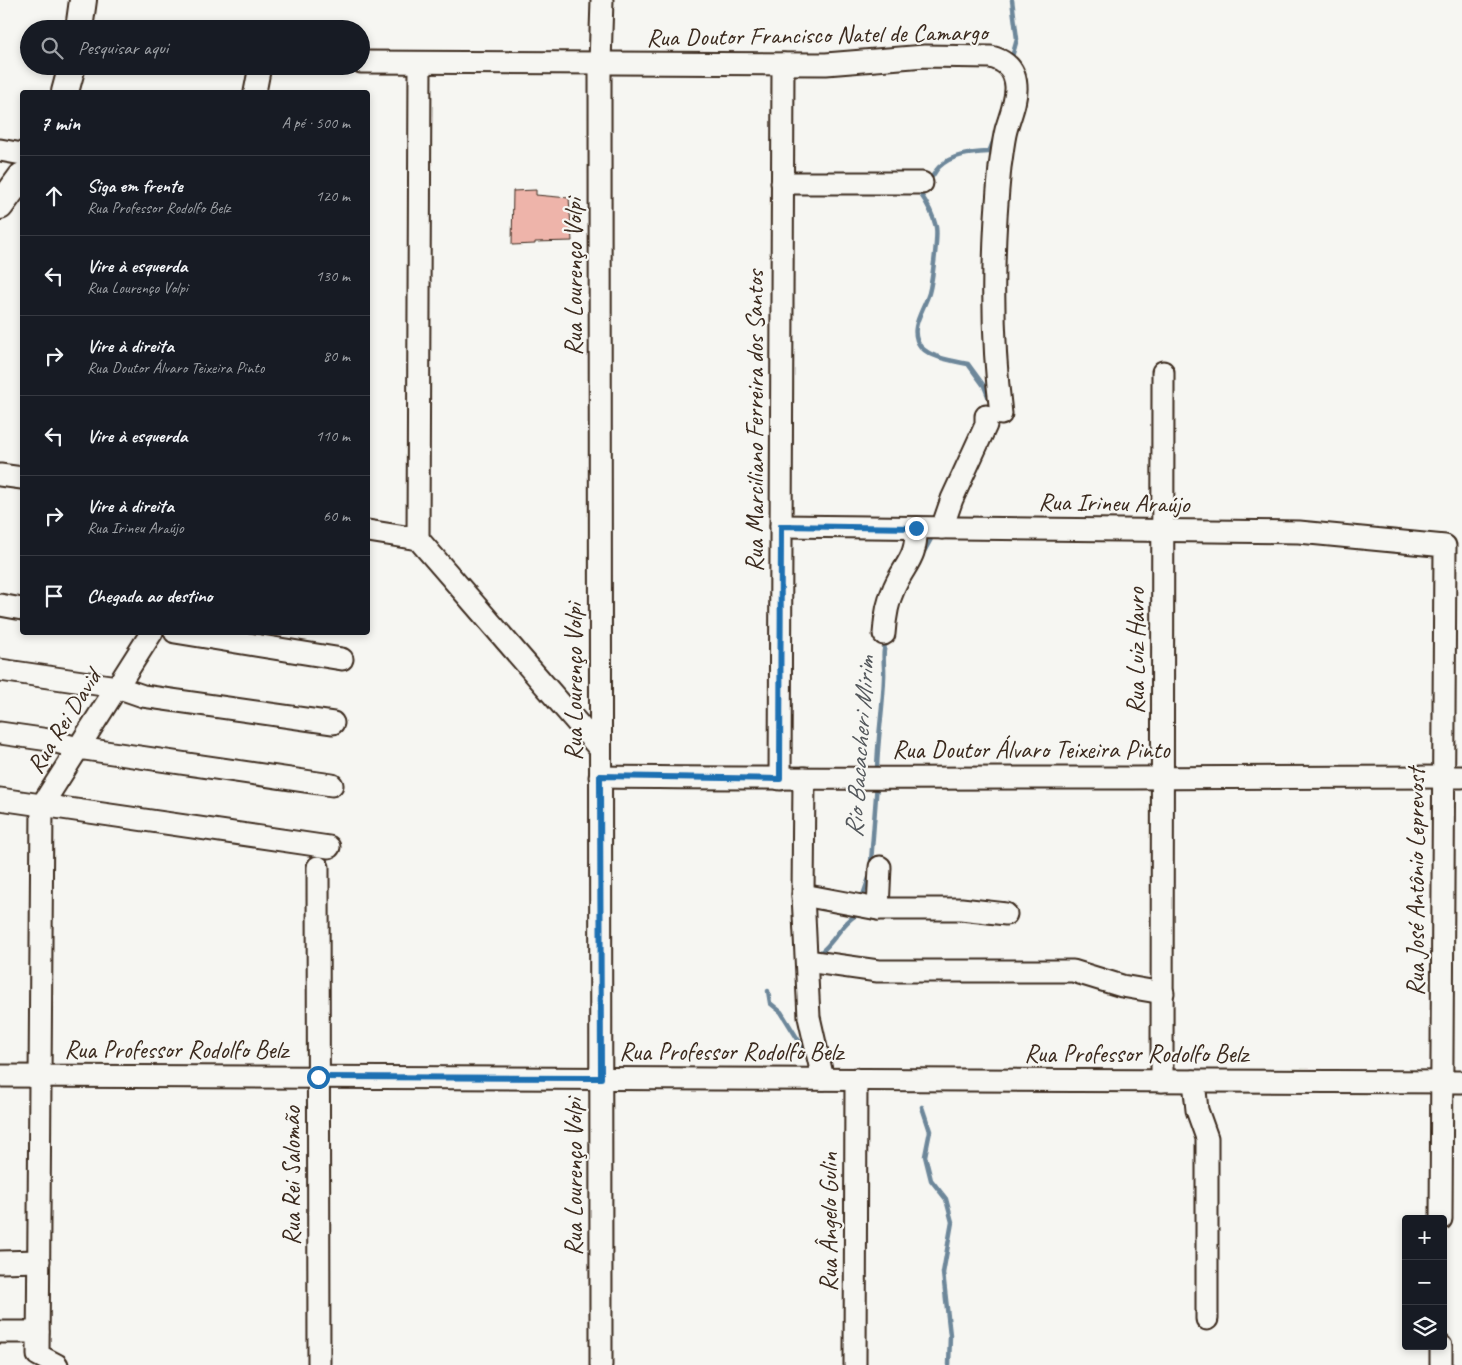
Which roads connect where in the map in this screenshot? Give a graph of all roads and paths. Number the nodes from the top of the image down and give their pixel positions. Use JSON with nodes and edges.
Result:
{"nodes":[{"id":1,"x":83,"y":0,"type":"edge"},
{"id":2,"x":602,"y":0,"type":"edge"},
{"id":3,"x":80,"y":20,"type":"edge"},
{"id":4,"x":370,"y":62,"type":"edge"},
{"id":5,"x":420,"y":63,"type":"junction"},
{"id":6,"x":600,"y":63,"type":"junction"},
{"id":7,"x":783,"y":64,"type":"junction"},
{"id":8,"x":70,"y":75,"type":"edge"},
{"id":9,"x":258,"y":75,"type":"edge"},
{"id":10,"x":66,"y":90,"type":"edge"},
{"id":11,"x":255,"y":90,"type":"edge"},
{"id":12,"x":0,"y":150,"type":"edge"},
{"id":13,"x":20,"y":154,"type":"edge"},
{"id":14,"x":20,"y":179,"type":"edge"},
{"id":15,"x":922,"y":183,"type":"dead end"},
{"id":16,"x":782,"y":184,"type":"junction"},
{"id":17,"x":0,"y":206,"type":"edge"},
{"id":18,"x":1163,"y":372,"type":"dead end"},
{"id":19,"x":0,"y":475,"type":"edge"},
{"id":20,"x":20,"y":478,"type":"edge"},
{"id":21,"x":781,"y":526,"type":"junction"},
{"id":22,"x":916,"y":528,"type":"junction"},
{"id":23,"x":942,"y":528,"type":"junction"},
{"id":24,"x":1163,"y":530,"type":"junction"},
{"id":25,"x":370,"y":531,"type":"edge"},
{"id":26,"x":418,"y":539,"type":"junction"},
{"id":27,"x":1445,"y":546,"type":"joint"},
{"id":28,"x":0,"y":605,"type":"edge"},
{"id":29,"x":20,"y":609,"type":"edge"},
{"id":30,"x":884,"y":634,"type":"dead end"},
{"id":31,"x":150,"y":635,"type":"edge"},
{"id":32,"x":194,"y":635,"type":"edge"},
{"id":33,"x":342,"y":658,"type":"dead end"},
{"id":34,"x":0,"y":670,"type":"edge"},
{"id":35,"x":117,"y":687,"type":"junction"},
{"id":36,"x":333,"y":723,"type":"dead end"},
{"id":37,"x":0,"y":732,"type":"edge"},
{"id":38,"x":78,"y":748,"type":"junction"},
{"id":39,"x":600,"y":749,"type":"junction"},
{"id":40,"x":600,"y":776,"type":"junction"},
{"id":41,"x":1163,"y":777,"type":"junction"},
{"id":42,"x":1453,"y":777,"type":"edge"},
{"id":43,"x":804,"y":778,"type":"junction"},
{"id":44,"x":780,"y":779,"type":"junction"},
{"id":45,"x":332,"y":785,"type":"dead end"},
{"id":46,"x":0,"y":799,"type":"edge"},
{"id":47,"x":42,"y":806,"type":"junction"},
{"id":48,"x":329,"y":847,"type":"dead end"},
{"id":49,"x":318,"y":867,"type":"dead end"},
{"id":50,"x":880,"y":867,"type":"dead end"},
{"id":51,"x":803,"y":895,"type":"junction"},
{"id":52,"x":878,"y":908,"type":"junction"},
{"id":53,"x":1006,"y":914,"type":"dead end"},
{"id":54,"x":807,"y":961,"type":"junction"},
{"id":55,"x":1162,"y":994,"type":"junction"},
{"id":56,"x":0,"y":1076,"type":"edge"},
{"id":57,"x":40,"y":1076,"type":"junction"},
{"id":58,"x":318,"y":1077,"type":"junction"},
{"id":59,"x":601,"y":1078,"type":"junction"},
{"id":60,"x":823,"y":1079,"type":"junction"},
{"id":61,"x":856,"y":1079,"type":"junction"},
{"id":62,"x":1162,"y":1081,"type":"junction"},
{"id":63,"x":1194,"y":1081,"type":"junction"},
{"id":64,"x":1452,"y":1082,"type":"edge"},
{"id":65,"x":1441,"y":1215,"type":"edge"},
{"id":66,"x":39,"y":1261,"type":"junction"},
{"id":67,"x":0,"y":1262,"type":"edge"},
{"id":68,"x":1207,"y":1319,"type":"dead end"},
{"id":69,"x":0,"y":1332,"type":"edge"},
{"id":70,"x":38,"y":1332,"type":"junction"},
{"id":71,"x":1441,"y":1350,"type":"edge"},
{"id":72,"x":57,"y":1365,"type":"edge"},
{"id":73,"x":319,"y":1365,"type":"edge"},
{"id":74,"x":601,"y":1365,"type":"edge"},
{"id":75,"x":855,"y":1365,"type":"edge"},
{"id":76,"x":1441,"y":1365,"type":"edge"}],
"edges":[{"from":1,"to":3,"type":"main road"},
{"from":2,"to":6,"type":"street","name":"Rua Lourenço Volpi"},
{"from":4,"to":5,"type":"street","name":"Rua Doutor Francisco Natel de Camargo"},
{"from":5,"to":6,"type":"street","name":"Rua Doutor Francisco Natel de Camargo"},
{"from":5,"to":26,"type":"street"},
{"from":6,"to":7,"type":"street","name":"Rua Doutor Francisco Natel de Camargo"},
{"from":6,"to":39,"type":"street","name":"Rua Lourenço Volpi"},
{"from":7,"to":16,"type":"street","name":"Rua Marciliano Ferreira dos Santos"},
{"from":7,"to":23,"type":"street","name":"Rua Doutor Francisco Natel de Camargo"},
{"from":8,"to":10,"type":"main road"},
{"from":9,"to":11,"type":"street"},
{"from":12,"to":13,"type":"street"},
{"from":14,"to":17,"type":"main road"},
{"from":15,"to":16,"type":"street"},
{"from":16,"to":21,"type":"street","name":"Rua Marciliano Ferreira dos Santos"},
{"from":18,"to":24,"type":"street","name":"Rua Luiz Havro"},
{"from":19,"to":20,"type":"street"},
{"from":21,"to":22,"type":"street","name":"Rua Irineu Araújo"},
{"from":21,"to":44,"type":"street","name":"Rua Marciliano Ferreira dos Santos"},
{"from":22,"to":23,"type":"street","name":"Rua Irineu Araújo"},
{"from":22,"to":30,"type":"street"},
{"from":23,"to":24,"type":"street","name":"Rua Irineu Araújo"},
{"from":24,"to":27,"type":"street","name":"Rua Irineu Araújo"},
{"from":24,"to":41,"type":"street","name":"Rua Luiz Havro"},
{"from":25,"to":26,"type":"street"},
{"from":26,"to":39,"type":"street"},
{"from":27,"to":42,"type":"street","name":"Rua José Antônio Leprevost"},
{"from":28,"to":29,"type":"street"},
{"from":31,"to":35,"type":"street","name":"Rua Rei David"},
{"from":32,"to":33,"type":"street"},
{"from":34,"to":35,"type":"street"},
{"from":35,"to":36,"type":"street"},
{"from":35,"to":38,"type":"street","name":"Rua Rei David"},
{"from":37,"to":38,"type":"street"},
{"from":38,"to":45,"type":"street"},
{"from":38,"to":47,"type":"street","name":"Rua Rei David"},
{"from":39,"to":40,"type":"street","name":"Rua Lourenço Volpi"},
{"from":40,"to":44,"type":"street","name":"Rua Doutor Álvaro Teixeira Pinto"},
{"from":40,"to":59,"type":"street","name":"Rua Lourenço Volpi"},
{"from":41,"to":42,"type":"street","name":"Rua Doutor Álvaro Teixeira Pinto"},
{"from":41,"to":43,"type":"street","name":"Rua Doutor Álvaro Teixeira Pinto"},
{"from":41,"to":55,"type":"street","name":"Rua Luiz Havro"},
{"from":42,"to":64,"type":"street","name":"Rua José Antônio Leprevost"},
{"from":43,"to":44,"type":"street","name":"Rua Doutor Álvaro Teixeira Pinto"},
{"from":43,"to":51,"type":"street"},
{"from":46,"to":47,"type":"street"},
{"from":47,"to":48,"type":"street"},
{"from":47,"to":57,"type":"street","name":"Rua Rei David"},
{"from":49,"to":58,"type":"street","name":"Rua Rei Salomão"},
{"from":50,"to":52,"type":"street"},
{"from":51,"to":52,"type":"street"},
{"from":51,"to":54,"type":"street"},
{"from":52,"to":53,"type":"street"},
{"from":54,"to":55,"type":"street"},
{"from":54,"to":60,"type":"street"},
{"from":55,"to":62,"type":"street","name":"Rua Luiz Havro"},
{"from":56,"to":57,"type":"street","name":"Rua Professor Rodolfo Belz"},
{"from":57,"to":58,"type":"street","name":"Rua Professor Rodolfo Belz"},
{"from":57,"to":66,"type":"street","name":"Rua Rei David"},
{"from":58,"to":59,"type":"street","name":"Rua Professor Rodolfo Belz"},
{"from":58,"to":73,"type":"street","name":"Rua Rei Salomão"},
{"from":59,"to":60,"type":"street","name":"Rua Professor Rodolfo Belz"},
{"from":59,"to":74,"type":"street","name":"Rua Lourenço Volpi"},
{"from":60,"to":61,"type":"street","name":"Rua Professor Rodolfo Belz"},
{"from":61,"to":62,"type":"street","name":"Rua Professor Rodolfo Belz"},
{"from":61,"to":75,"type":"street","name":"Rua Ângelo Gulin"},
{"from":62,"to":63,"type":"street","name":"Rua Professor Rodolfo Belz"},
{"from":63,"to":64,"type":"street","name":"Rua Professor Rodolfo Belz"},
{"from":63,"to":68,"type":"street"},
{"from":64,"to":65,"type":"street","name":"Rua José Antônio Leprevost"},
{"from":66,"to":67,"type":"street"},
{"from":66,"to":70,"type":"street","name":"Rua Rei David"},
{"from":69,"to":70,"type":"street"},
{"from":70,"to":72,"type":"street","name":"Rua Rei David"},
{"from":71,"to":76,"type":"street"}]}
